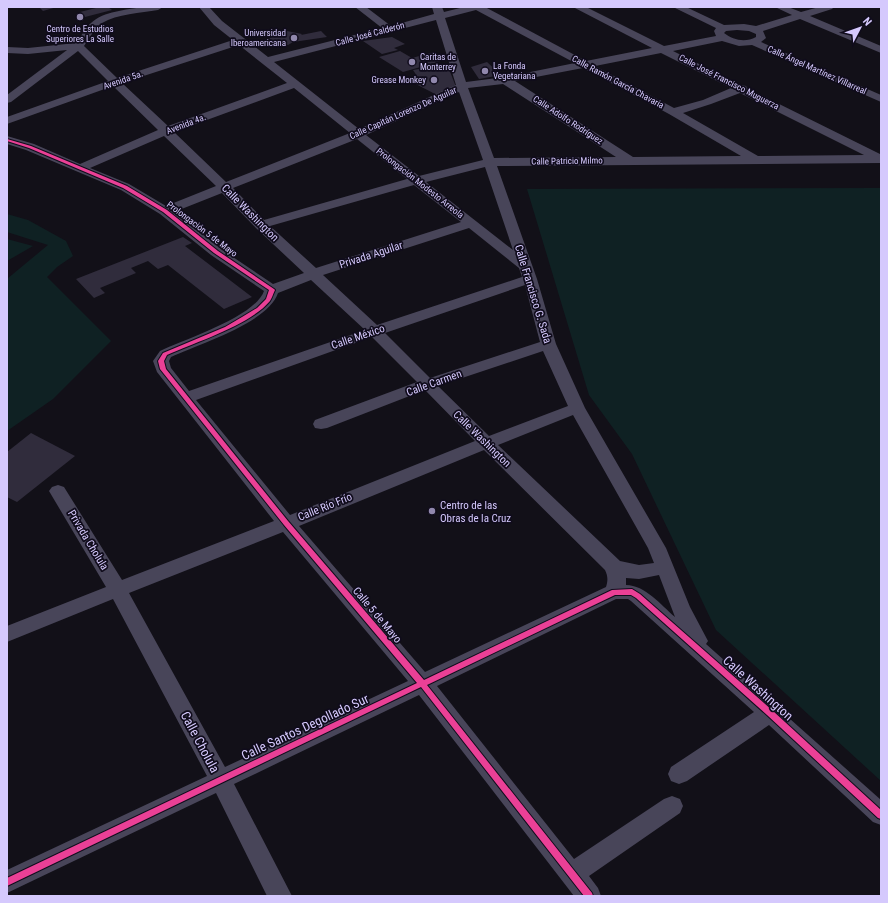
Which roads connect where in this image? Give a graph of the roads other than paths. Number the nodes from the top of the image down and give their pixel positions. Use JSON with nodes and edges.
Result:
{"nodes":[{"id":1,"x":158,"y":7,"type":"edge"},
{"id":2,"x":204,"y":7,"type":"edge"},
{"id":3,"x":360,"y":7,"type":"edge"},
{"id":4,"x":475,"y":7,"type":"edge"},
{"id":5,"x":478,"y":7,"type":"edge"},
{"id":6,"x":578,"y":7,"type":"edge"},
{"id":7,"x":678,"y":7,"type":"edge"},
{"id":8,"x":780,"y":7,"type":"edge"},
{"id":9,"x":829,"y":7,"type":"edge"},
{"id":10,"x":438,"y":11,"type":"edge"},
{"id":11,"x":801,"y":16,"type":"junction"},
{"id":12,"x":389,"y":29,"type":"junction"},
{"id":13,"x":755,"y":30,"type":"junction"},
{"id":14,"x":723,"y":33,"type":"junction"},
{"id":15,"x":240,"y":41,"type":"junction"},
{"id":16,"x":753,"y":42,"type":"junction"},
{"id":17,"x":80,"y":46,"type":"junction"},
{"id":18,"x":662,"y":49,"type":"junction"},
{"id":19,"x":7,"y":50,"type":"edge"},
{"id":20,"x":881,"y":50,"type":"edge"},
{"id":21,"x":266,"y":61,"type":"junction"},
{"id":22,"x":584,"y":64,"type":"junction"},
{"id":23,"x":505,"y":80,"type":"junction"},
{"id":24,"x":115,"y":82,"type":"junction"},
{"id":25,"x":294,"y":84,"type":"junction"},
{"id":26,"x":462,"y":86,"type":"junction"},
{"id":27,"x":742,"y":88,"type":"junction"},
{"id":28,"x":444,"y":95,"type":"junction"},
{"id":29,"x":881,"y":99,"type":"edge"},
{"id":30,"x":7,"y":100,"type":"edge"},
{"id":31,"x":469,"y":101,"type":"junction"},
{"id":32,"x":673,"y":112,"type":"junction"},
{"id":33,"x":7,"y":121,"type":"edge"},
{"id":34,"x":166,"y":131,"type":"junction"},
{"id":35,"x":358,"y":134,"type":"junction"},
{"id":36,"x":7,"y":140,"type":"edge"},
{"id":37,"x":880,"y":159,"type":"edge"},
{"id":38,"x":757,"y":160,"type":"junction"},
{"id":39,"x":630,"y":161,"type":"junction"},
{"id":40,"x":490,"y":162,"type":"junction"},
{"id":41,"x":80,"y":168,"type":"junction"},
{"id":42,"x":417,"y":180,"type":"junction"},
{"id":43,"x":225,"y":188,"type":"junction"},
{"id":44,"x":166,"y":212,"type":"junction"},
{"id":45,"x":471,"y":223,"type":"junction"},
{"id":46,"x":261,"y":225,"type":"junction"},
{"id":47,"x":527,"y":273,"type":"junction"},
{"id":48,"x":313,"y":274,"type":"junction"},
{"id":49,"x":272,"y":290,"type":"junction"},
{"id":50,"x":375,"y":331,"type":"junction"},
{"id":51,"x":548,"y":344,"type":"junction"},
{"id":52,"x":427,"y":384,"type":"junction"},
{"id":53,"x":186,"y":398,"type":"junction"},
{"id":54,"x":577,"y":408,"type":"junction"},
{"id":55,"x":321,"y":424,"type":"dead end"},
{"id":56,"x":485,"y":442,"type":"junction"},
{"id":57,"x":58,"y":491,"type":"dead end"},
{"id":58,"x":286,"y":523,"type":"junction"},
{"id":59,"x":613,"y":566,"type":"junction"},
{"id":60,"x":666,"y":566,"type":"junction"},
{"id":61,"x":117,"y":589,"type":"junction"},
{"id":62,"x":614,"y":592,"type":"junction"},
{"id":63,"x":7,"y":634,"type":"edge"},
{"id":64,"x":708,"y":656,"type":"junction"},
{"id":65,"x":422,"y":683,"type":"junction"},
{"id":66,"x":770,"y":712,"type":"junction"},
{"id":67,"x":679,"y":774,"type":"dead end"},
{"id":68,"x":220,"y":780,"type":"junction"},
{"id":69,"x":672,"y":806,"type":"dead end"},
{"id":70,"x":881,"y":815,"type":"edge"},
{"id":71,"x":572,"y":874,"type":"junction"},
{"id":72,"x":7,"y":882,"type":"edge"},
{"id":73,"x":280,"y":896,"type":"edge"},
{"id":74,"x":589,"y":896,"type":"edge"}],
"edges":[{"from":1,"to":17,"type":"street"},
{"from":2,"to":15,"type":"street","name":"Prolongación Modesto Arreola"},
{"from":3,"to":12,"type":"street"},
{"from":4,"to":10,"type":"street","name":"Calle José Calderón"},
{"from":5,"to":22,"type":"street","name":"Calle Ramón García Chavaria"},
{"from":6,"to":18,"type":"street","name":"Calle José Francisco Muguerza"},
{"from":7,"to":14,"type":"street"},
{"from":8,"to":11,"type":"street"},
{"from":9,"to":11,"type":"street"},
{"from":10,"to":12,"type":"street","name":"Calle José Calderón"},
{"from":10,"to":26,"type":"street","name":"Calle Francisco G. Sada"},
{"from":11,"to":13,"type":"street"},
{"from":11,"to":20,"type":"street"},
{"from":12,"to":21,"type":"street","name":"Calle José Calderón"},
{"from":13,"to":14,"type":"street"},
{"from":13,"to":16,"type":"street"},
{"from":14,"to":16,"type":"street"},
{"from":14,"to":18,"type":"street","name":"Calle Capitán Lorenzo De Aguilar"},
{"from":15,"to":21,"type":"street","name":"Prolongación Modesto Arreola"},
{"from":15,"to":24,"type":"street","name":"Avenida 5a."},
{"from":16,"to":29,"type":"street","name":"Calle Ángel Martínez Villarreal"},
{"from":17,"to":19,"type":"street"},
{"from":17,"to":24,"type":"street","name":"Calle Washington"},
{"from":17,"to":30,"type":"street"},
{"from":18,"to":22,"type":"street","name":"Calle Capitán Lorenzo De Aguilar"},
{"from":18,"to":27,"type":"street","name":"Calle José Francisco Muguerza"},
{"from":21,"to":25,"type":"street","name":"Prolongación Modesto Arreola"},
{"from":22,"to":23,"type":"street","name":"Calle Capitán Lorenzo De Aguilar"},
{"from":22,"to":32,"type":"street","name":"Calle Ramón García Chavaria"},
{"from":23,"to":26,"type":"street","name":"Calle Capitán Lorenzo De Aguilar"},
{"from":23,"to":39,"type":"street","name":"Calle Adolfo Rodríguez"},
{"from":24,"to":33,"type":"street","name":"Avenida 5a."},
{"from":24,"to":34,"type":"street","name":"Calle Washington"},
{"from":25,"to":34,"type":"street","name":"Avenida 4a."},
{"from":25,"to":35,"type":"street","name":"Prolongación Modesto Arreola"},
{"from":26,"to":28,"type":"street","name":"Calle Capitán Lorenzo De Aguilar"},
{"from":26,"to":31,"type":"street","name":"Calle Francisco G. Sada"},
{"from":27,"to":32,"type":"street"},
{"from":27,"to":37,"type":"street","name":"Calle José Francisco Muguerza"},
{"from":28,"to":31,"type":"street"},
{"from":28,"to":35,"type":"street","name":"Calle Capitán Lorenzo De Aguilar"},
{"from":31,"to":40,"type":"street","name":"Calle Francisco G. Sada"},
{"from":32,"to":38,"type":"street","name":"Calle Ramón García Chavaria"},
{"from":34,"to":41,"type":"street","name":"Avenida 4a."},
{"from":34,"to":43,"type":"street","name":"Calle Washington"},
{"from":35,"to":42,"type":"street","name":"Prolongación Modesto Arreola"},
{"from":35,"to":43,"type":"street","name":"Calle Capitán Lorenzo De Aguilar"},
{"from":36,"to":41,"type":"street","name":"Prolongación 5 de Mayo"},
{"from":37,"to":38,"type":"street","name":"Calle Patricio Milmo"},
{"from":38,"to":39,"type":"street","name":"Calle Patricio Milmo"},
{"from":39,"to":40,"type":"street","name":"Calle Patricio Milmo"},
{"from":40,"to":42,"type":"street","name":"Calle Patricio Milmo"},
{"from":40,"to":47,"type":"street","name":"Calle Francisco G. Sada"},
{"from":41,"to":44,"type":"street","name":"Prolongación 5 de Mayo"},
{"from":42,"to":45,"type":"street","name":"Prolongación Modesto Arreola"},
{"from":42,"to":46,"type":"street","name":"Calle Patricio Milmo"},
{"from":43,"to":44,"type":"street","name":"Calle Capitán Lorenzo De Aguilar"},
{"from":43,"to":46,"type":"street","name":"Calle Washington"},
{"from":44,"to":49,"type":"street","name":"Prolongación 5 de Mayo"},
{"from":45,"to":47,"type":"street","name":"Prolongación Modesto Arreola"},
{"from":45,"to":48,"type":"street","name":"Privada Aguilar"},
{"from":46,"to":48,"type":"street","name":"Calle Washington"},
{"from":47,"to":50,"type":"street","name":"Calle México"},
{"from":47,"to":51,"type":"street","name":"Calle Francisco G. Sada"},
{"from":48,"to":49,"type":"street","name":"Privada Aguilar"},
{"from":48,"to":50,"type":"street","name":"Calle Washington"},
{"from":49,"to":53,"type":"street","name":"Calle 5 de Mayo"},
{"from":50,"to":52,"type":"street","name":"Calle Washington"},
{"from":50,"to":53,"type":"street","name":"Calle México"},
{"from":51,"to":52,"type":"street","name":"Calle Carmen"},
{"from":51,"to":54,"type":"street","name":"Calle Francisco G. Sada"},
{"from":52,"to":55,"type":"street","name":"Calle Carmen"},
{"from":52,"to":56,"type":"street","name":"Calle Washington"},
{"from":53,"to":58,"type":"street","name":"Calle 5 de Mayo"},
{"from":54,"to":56,"type":"street","name":"Calle Río Frío"},
{"from":54,"to":60,"type":"street","name":"Calle Francisco G. Sada"},
{"from":56,"to":58,"type":"street","name":"Calle Río Frío"},
{"from":56,"to":59,"type":"street","name":"Calle Washington"},
{"from":57,"to":61,"type":"street","name":"Privada Cholula"},
{"from":58,"to":61,"type":"street","name":"Calle Río Frío"},
{"from":58,"to":65,"type":"street","name":"Calle 5 de Mayo"},
{"from":59,"to":60,"type":"street"},
{"from":59,"to":62,"type":"street"},
{"from":60,"to":64,"type":"street","name":"Calle Francisco G. Sada"},
{"from":61,"to":63,"type":"street","name":"Calle Río Frío"},
{"from":61,"to":68,"type":"street","name":"Calle Cholula"},
{"from":62,"to":64,"type":"street","name":"Calle Washington"},
{"from":62,"to":65,"type":"street","name":"Calle Santos Degollado Sur"},
{"from":64,"to":66,"type":"street","name":"Calle Washington"},
{"from":65,"to":68,"type":"street","name":"Calle Santos Degollado Sur"},
{"from":65,"to":71,"type":"street","name":"Calle 5 de Mayo"},
{"from":66,"to":67,"type":"street"},
{"from":66,"to":70,"type":"street","name":"Calle Washington"},
{"from":68,"to":72,"type":"street","name":"Calle Santos Degollado Sur"},
{"from":68,"to":73,"type":"street","name":"Calle Cholula"},
{"from":69,"to":71,"type":"street"},
{"from":71,"to":74,"type":"street","name":"Calle 5 de Mayo"}]}
